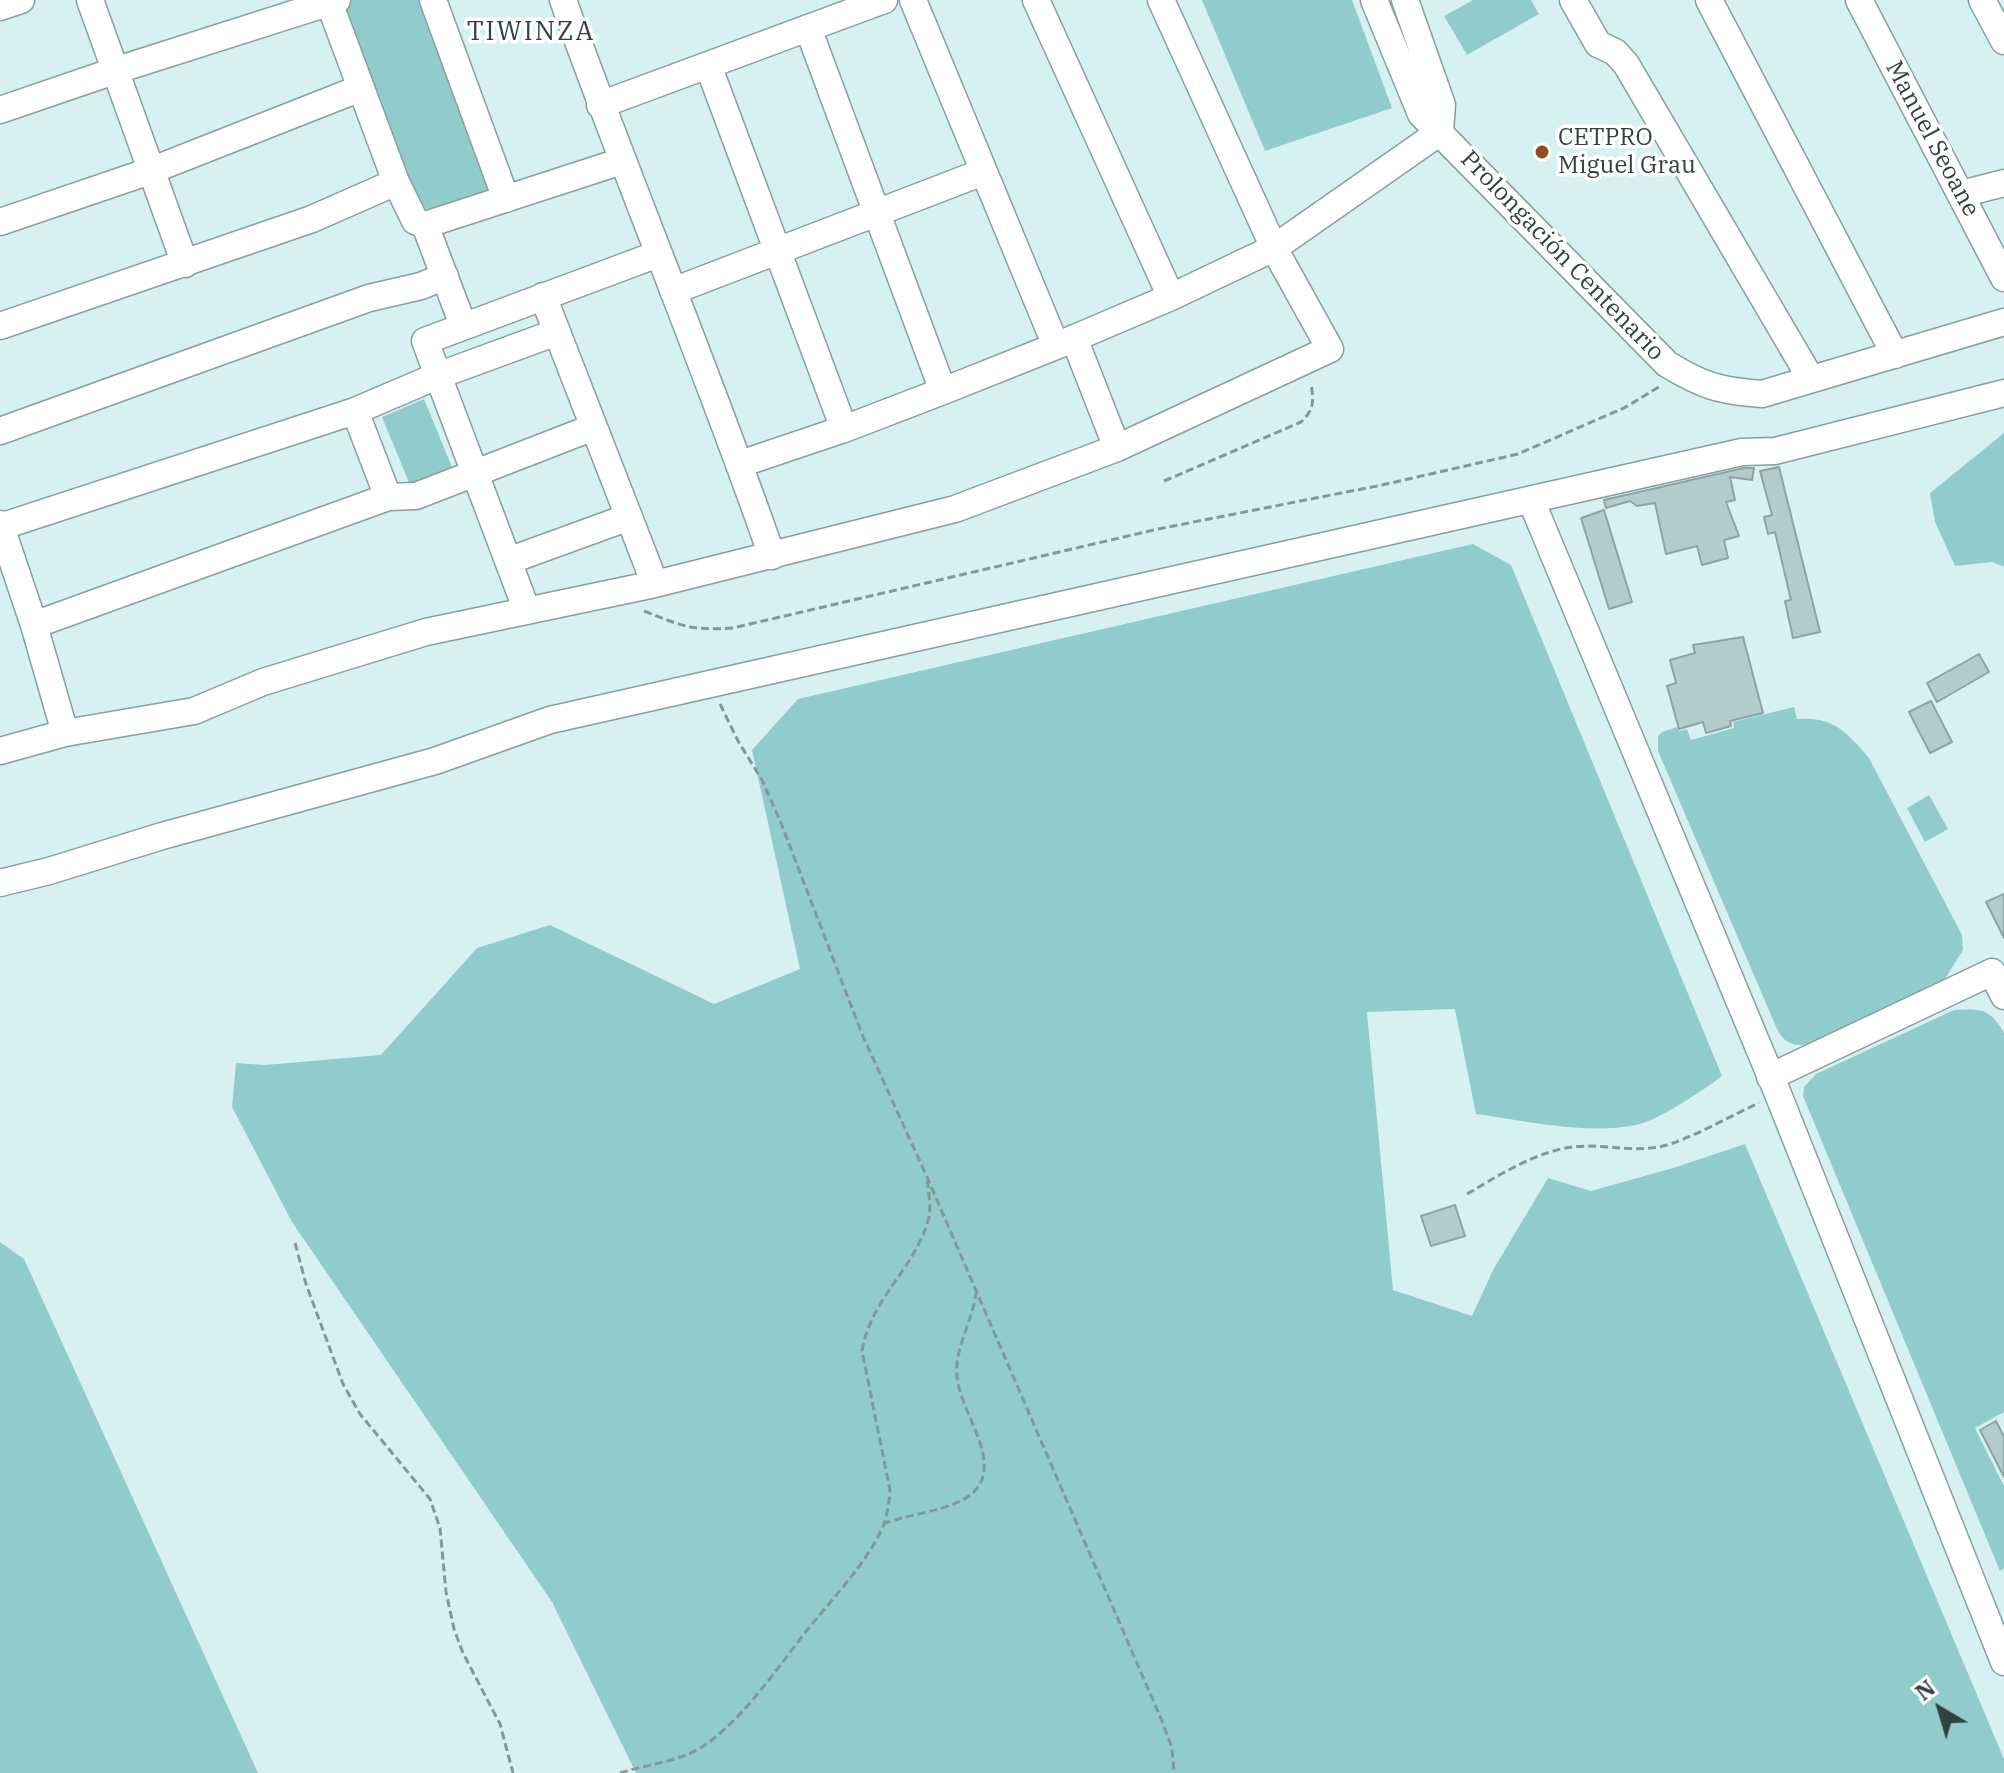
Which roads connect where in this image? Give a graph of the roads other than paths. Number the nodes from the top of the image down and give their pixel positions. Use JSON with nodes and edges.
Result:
{"nodes":[{"id":1,"x":21,"y":0,"type":"edge"},
{"id":2,"x":90,"y":0,"type":"edge"},
{"id":3,"x":433,"y":0,"type":"edge"},
{"id":4,"x":563,"y":0,"type":"edge"},
{"id":5,"x":884,"y":0,"type":"edge"},
{"id":6,"x":913,"y":0,"type":"edge"},
{"id":7,"x":1036,"y":0,"type":"edge"},
{"id":8,"x":1161,"y":0,"type":"edge"},
{"id":9,"x":1374,"y":0,"type":"edge"},
{"id":10,"x":1405,"y":0,"type":"edge"},
{"id":11,"x":1573,"y":0,"type":"edge"},
{"id":12,"x":1709,"y":0,"type":"edge"},
{"id":13,"x":1859,"y":0,"type":"edge"},
{"id":14,"x":1982,"y":0,"type":"edge"},
{"id":15,"x":333,"y":1,"type":"edge"},
{"id":16,"x":0,"y":7,"type":"edge"},
{"id":17,"x":808,"y":28,"type":"junction"},
{"id":18,"x":2004,"y":41,"type":"edge"},
{"id":19,"x":708,"y":65,"type":"junction"},
{"id":20,"x":117,"y":70,"type":"junction"},
{"id":21,"x":361,"y":88,"type":"junction"},
{"id":22,"x":600,"y":105,"type":"junction"},
{"id":23,"x":0,"y":110,"type":"edge"},
{"id":24,"x":1440,"y":132,"type":"junction"},
{"id":25,"x":622,"y":161,"type":"junction"},
{"id":26,"x":150,"y":171,"type":"junction"},
{"id":27,"x":983,"y":172,"type":"junction"},
{"id":28,"x":396,"y":182,"type":"junction"},
{"id":29,"x":2004,"y":183,"type":"edge"},
{"id":30,"x":1961,"y":194,"type":"junction"},
{"id":31,"x":506,"y":199,"type":"junction"},
{"id":32,"x":878,"y":213,"type":"junction"},
{"id":33,"x":0,"y":222,"type":"edge"},
{"id":34,"x":425,"y":225,"type":"junction"},
{"id":35,"x":1274,"y":248,"type":"junction"},
{"id":36,"x":780,"y":250,"type":"junction"},
{"id":37,"x":658,"y":254,"type":"junction"},
{"id":38,"x":185,"y":264,"type":"junction"},
{"id":39,"x":445,"y":276,"type":"junction"},
{"id":40,"x":2004,"y":278,"type":"edge"},
{"id":41,"x":673,"y":291,"type":"junction"},
{"id":42,"x":543,"y":296,"type":"junction"},
{"id":43,"x":1171,"y":297,"type":"junction"},
{"id":44,"x":2004,"y":322,"type":"edge"},
{"id":45,"x":463,"y":325,"type":"junction"},
{"id":46,"x":0,"y":326,"type":"edge"},
{"id":47,"x":557,"y":332,"type":"junction"},
{"id":48,"x":1065,"y":342,"type":"junction"},
{"id":49,"x":1895,"y":355,"type":"junction"},
{"id":50,"x":437,"y":376,"type":"junction"},
{"id":51,"x":1811,"y":379,"type":"junction"},
{"id":52,"x":943,"y":391,"type":"junction"},
{"id":53,"x":2004,"y":393,"type":"edge"},
{"id":54,"x":355,"y":411,"type":"junction"},
{"id":55,"x":594,"y":427,"type":"junction"},
{"id":56,"x":844,"y":429,"type":"junction"},
{"id":57,"x":0,"y":431,"type":"edge"},
{"id":58,"x":1117,"y":448,"type":"junction"},
{"id":59,"x":740,"y":464,"type":"junction"},
{"id":60,"x":475,"y":472,"type":"junction"},
{"id":61,"x":388,"y":497,"type":"junction"},
{"id":62,"x":1531,"y":500,"type":"junction"},
{"id":63,"x":629,"y":517,"type":"junction"},
{"id":64,"x":0,"y":526,"type":"edge"},
{"id":65,"x":772,"y":556,"type":"junction"},
{"id":66,"x":508,"y":561,"type":"junction"},
{"id":67,"x":655,"y":584,"type":"junction"},
{"id":68,"x":527,"y":611,"type":"junction"},
{"id":69,"x":34,"y":625,"type":"junction"},
{"id":70,"x":65,"y":733,"type":"junction"},
{"id":71,"x":0,"y":751,"type":"edge"},
{"id":72,"x":0,"y":883,"type":"edge"},
{"id":73,"x":2004,"y":996,"type":"edge"},
{"id":74,"x":1774,"y":1086,"type":"junction"},
{"id":75,"x":2004,"y":1662,"type":"edge"}],
"edges":[{"from":1,"to":16,"type":"street"},
{"from":2,"to":20,"type":"street"},
{"from":3,"to":31,"type":"street"},
{"from":4,"to":22,"type":"street"},
{"from":5,"to":17,"type":"street"},
{"from":6,"to":27,"type":"street"},
{"from":7,"to":43,"type":"street"},
{"from":8,"to":35,"type":"street"},
{"from":9,"to":24,"type":"street"},
{"from":10,"to":24,"type":"street","name":"Prolongación Centenario"},
{"from":11,"to":51,"type":"street"},
{"from":12,"to":49,"type":"street"},
{"from":13,"to":30,"type":"street","name":"Manuel Seoane"},
{"from":14,"to":18,"type":"street"},
{"from":15,"to":20,"type":"street"},
{"from":15,"to":21,"type":"street"},
{"from":17,"to":19,"type":"street"},
{"from":17,"to":32,"type":"street"},
{"from":19,"to":22,"type":"street"},
{"from":19,"to":36,"type":"street"},
{"from":20,"to":23,"type":"street"},
{"from":20,"to":26,"type":"street"},
{"from":21,"to":26,"type":"street"},
{"from":21,"to":28,"type":"street"},
{"from":22,"to":25,"type":"street"},
{"from":24,"to":35,"type":"street"},
{"from":24,"to":51,"type":"street","name":"Prolongación Centenario"},
{"from":25,"to":31,"type":"street"},
{"from":25,"to":37,"type":"street"},
{"from":26,"to":33,"type":"street"},
{"from":26,"to":38,"type":"street"},
{"from":27,"to":32,"type":"street"},
{"from":27,"to":48,"type":"street"},
{"from":28,"to":34,"type":"street"},
{"from":28,"to":38,"type":"street"},
{"from":29,"to":30,"type":"street"},
{"from":30,"to":40,"type":"street","name":"Manuel Seoane"},
{"from":31,"to":34,"type":"street"},
{"from":32,"to":36,"type":"street"},
{"from":32,"to":52,"type":"street"},
{"from":34,"to":39,"type":"street"},
{"from":35,"to":43,"type":"street"},
{"from":35,"to":58,"type":"street"},
{"from":36,"to":41,"type":"street"},
{"from":36,"to":56,"type":"street"},
{"from":37,"to":41,"type":"street"},
{"from":37,"to":42,"type":"street"},
{"from":38,"to":46,"type":"street"},
{"from":39,"to":45,"type":"street"},
{"from":39,"to":57,"type":"street"},
{"from":41,"to":59,"type":"street"},
{"from":42,"to":45,"type":"street"},
{"from":42,"to":47,"type":"street"},
{"from":43,"to":48,"type":"street"},
{"from":44,"to":49,"type":"street","name":"Prolongación Centenario"},
{"from":45,"to":50,"type":"street"},
{"from":47,"to":50,"type":"street"},
{"from":47,"to":55,"type":"street"},
{"from":48,"to":52,"type":"street"},
{"from":48,"to":58,"type":"street"},
{"from":49,"to":51,"type":"street","name":"Prolongación Centenario"},
{"from":50,"to":54,"type":"street"},
{"from":50,"to":60,"type":"street"},
{"from":52,"to":56,"type":"street"},
{"from":53,"to":62,"type":"street"},
{"from":54,"to":61,"type":"street"},
{"from":54,"to":64,"type":"street"},
{"from":55,"to":60,"type":"street"},
{"from":55,"to":63,"type":"street"},
{"from":56,"to":59,"type":"street"},
{"from":58,"to":65,"type":"street"},
{"from":59,"to":65,"type":"street"},
{"from":60,"to":61,"type":"street"},
{"from":60,"to":66,"type":"street"},
{"from":61,"to":69,"type":"street"},
{"from":62,"to":72,"type":"street"},
{"from":62,"to":74,"type":"street"},
{"from":63,"to":66,"type":"street"},
{"from":63,"to":67,"type":"street"},
{"from":64,"to":69,"type":"street"},
{"from":65,"to":67,"type":"street"},
{"from":66,"to":68,"type":"street"},
{"from":67,"to":68,"type":"street"},
{"from":68,"to":70,"type":"street"},
{"from":69,"to":70,"type":"street"},
{"from":70,"to":71,"type":"street"},
{"from":73,"to":74,"type":"street"},
{"from":74,"to":75,"type":"street"}]}
